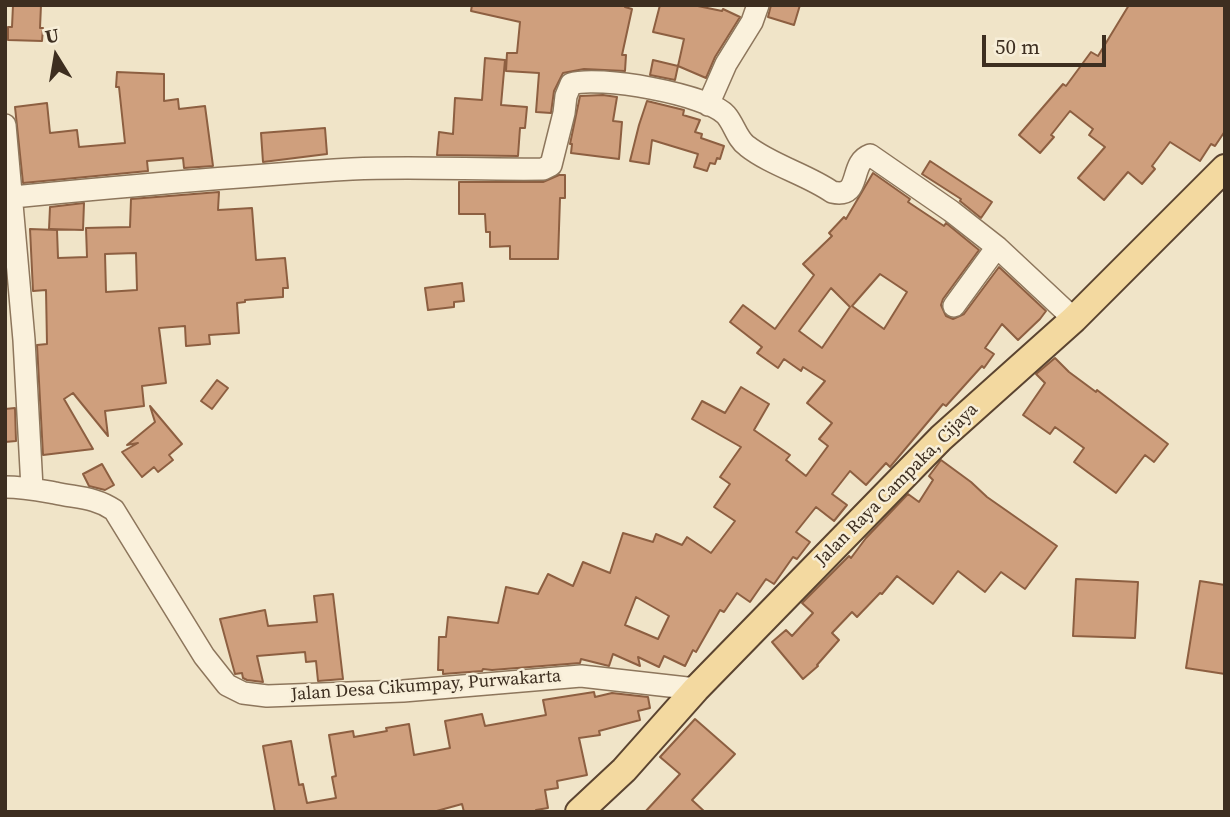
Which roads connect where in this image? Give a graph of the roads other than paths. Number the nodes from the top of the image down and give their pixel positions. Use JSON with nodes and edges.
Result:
{"nodes":[{"id":1,"x":758,"y":5,"type":"edge"},
{"id":2,"x":708,"y":104,"type":"junction"},
{"id":3,"x":5,"y":125,"type":"edge"},
{"id":4,"x":1225,"y":168,"type":"edge"},
{"id":5,"x":13,"y":197,"type":"junction"},
{"id":6,"x":997,"y":247,"type":"junction"},
{"id":7,"x":954,"y":306,"type":"dead end"},
{"id":8,"x":1074,"y":320,"type":"junction"},
{"id":9,"x":15,"y":340,"type":"edge"},
{"id":10,"x":5,"y":487,"type":"edge"},
{"id":11,"x":32,"y":488,"type":"junction"},
{"id":12,"x":696,"y":689,"type":"junction"},
{"id":13,"x":579,"y":812,"type":"edge"}],
"edges":[{"from":1,"to":2,"type":"street"},
{"from":2,"to":5,"type":"street"},
{"from":2,"to":6,"type":"street"},
{"from":3,"to":5,"type":"street"},
{"from":4,"to":8,"type":"main road","name":"Jalan Raya Campaka, Cijaya"},
{"from":5,"to":9,"type":"street"},
{"from":6,"to":7,"type":"street"},
{"from":6,"to":8,"type":"street"},
{"from":8,"to":12,"type":"main road","name":"Jalan Raya Campaka, Cijaya"},
{"from":9,"to":11,"type":"street"},
{"from":10,"to":11,"type":"street","name":"Jalan Desa Cikumpay, Purwakarta"},
{"from":11,"to":12,"type":"street","name":"Jalan Desa Cikumpay, Purwakarta"},
{"from":12,"to":13,"type":"main road","name":"Jalan Raya Campaka, Cijaya"}]}
